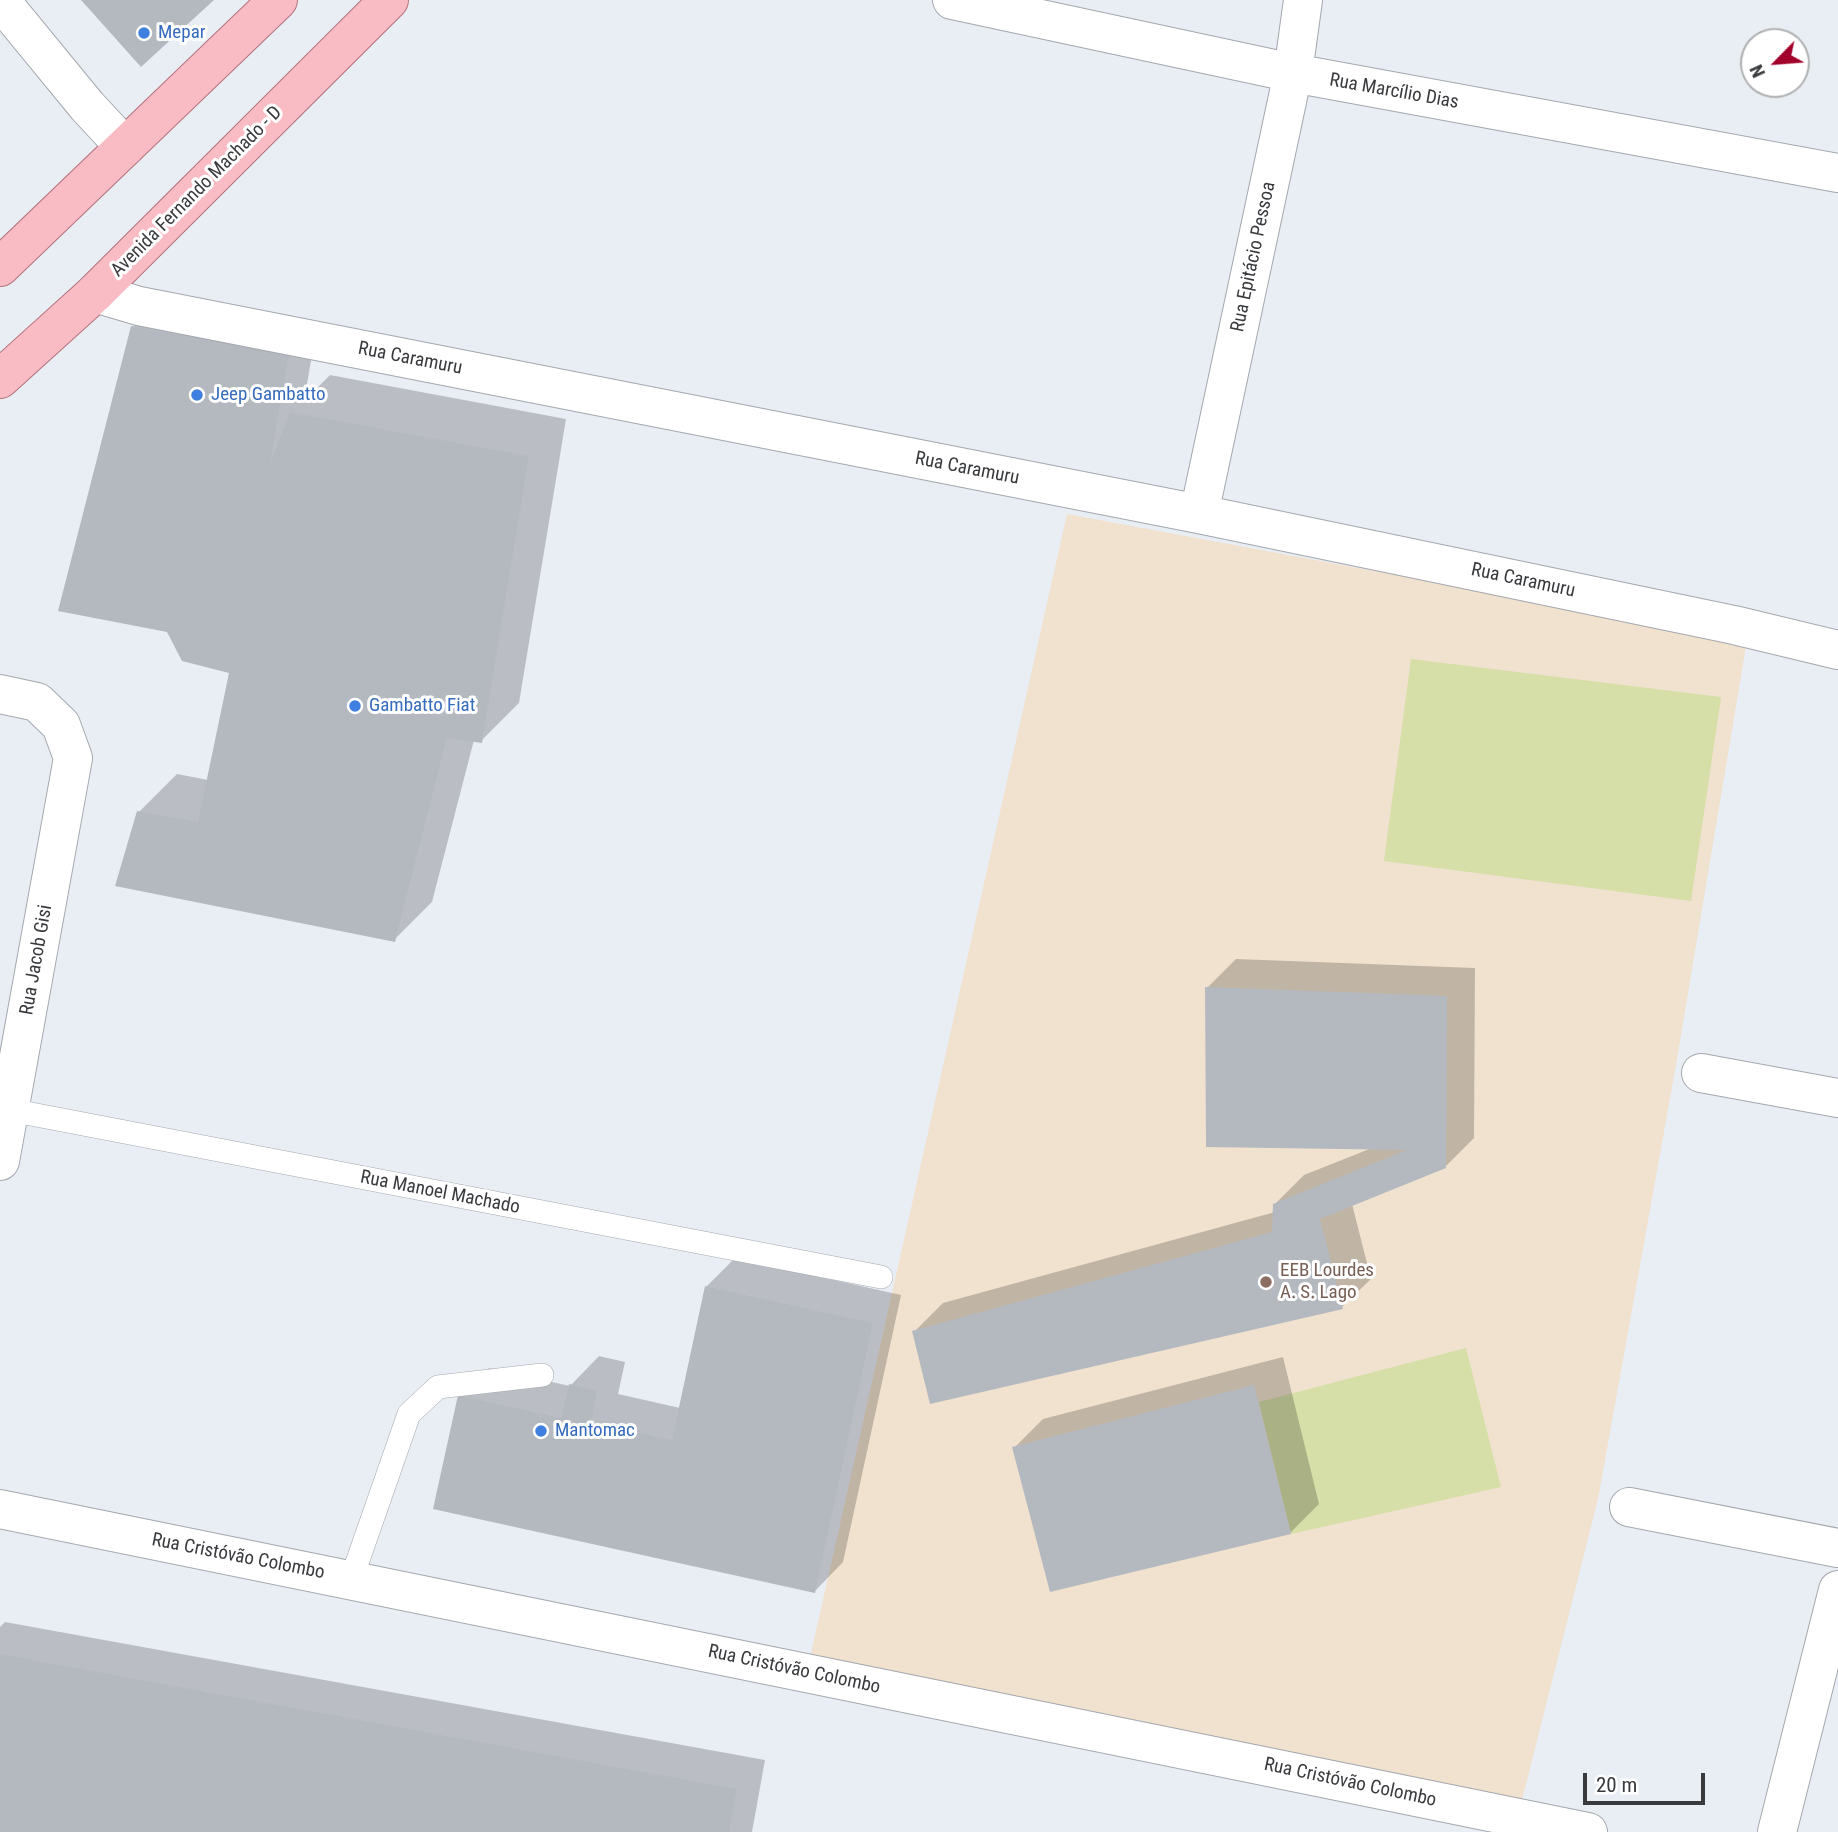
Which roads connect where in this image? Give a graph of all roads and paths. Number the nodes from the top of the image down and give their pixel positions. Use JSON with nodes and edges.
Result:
{"nodes":[{"id":1,"x":0,"y":0,"type":"edge"},
{"id":2,"x":278,"y":0,"type":"edge"},
{"id":3,"x":389,"y":0,"type":"edge"},
{"id":4,"x":951,"y":0,"type":"edge"},
{"id":5,"x":1303,"y":0,"type":"edge"},
{"id":6,"x":1293,"y":74,"type":"junction"},
{"id":7,"x":125,"y":147,"type":"junction"},
{"id":8,"x":1838,"y":173,"type":"edge"},
{"id":9,"x":0,"y":267,"type":"edge"},
{"id":10,"x":95,"y":293,"type":"junction"},
{"id":11,"x":0,"y":379,"type":"edge"},
{"id":12,"x":1199,"y":513,"type":"junction"},
{"id":13,"x":1838,"y":650,"type":"edge"},
{"id":14,"x":0,"y":694,"type":"edge"},
{"id":15,"x":1701,"y":1073,"type":"dead end"},
{"id":16,"x":1838,"y":1098,"type":"edge"},
{"id":17,"x":6,"y":1109,"type":"edge"},
{"id":18,"x":0,"y":1161,"type":"edge"},
{"id":19,"x":881,"y":1278,"type":"dead end"},
{"id":20,"x":542,"y":1375,"type":"dead end"},
{"id":21,"x":1629,"y":1507,"type":"dead end"},
{"id":22,"x":0,"y":1508,"type":"edge"},
{"id":23,"x":1838,"y":1548,"type":"edge"},
{"id":24,"x":351,"y":1580,"type":"junction"},
{"id":25,"x":1838,"y":1590,"type":"edge"},
{"id":26,"x":1588,"y":1832,"type":"edge"},
{"id":27,"x":1777,"y":1832,"type":"edge"}],
"edges":[{"from":1,"to":7,"type":"street"},
{"from":2,"to":7,"type":"main road"},
{"from":3,"to":10,"type":"main road","name":"Avenida Fernando Machado - D"},
{"from":4,"to":6,"type":"street","name":"Rua Marcílio Dias"},
{"from":5,"to":6,"type":"street","name":"Rua Epitácio Pessoa"},
{"from":6,"to":8,"type":"street","name":"Rua Marcílio Dias"},
{"from":6,"to":12,"type":"street","name":"Rua Epitácio Pessoa"},
{"from":7,"to":9,"type":"main road"},
{"from":10,"to":11,"type":"main road","name":"Avenida Fernando Machado - D"},
{"from":10,"to":12,"type":"street","name":"Rua Caramuru"},
{"from":12,"to":13,"type":"street","name":"Rua Caramuru"},
{"from":14,"to":17,"type":"street","name":"Rua Jacob Gisi"},
{"from":15,"to":16,"type":"street"},
{"from":17,"to":18,"type":"street","name":"Rua Jacob Gisi"},
{"from":17,"to":19,"type":"lane","name":"Rua Manoel Machado"},
{"from":20,"to":24,"type":"lane"},
{"from":21,"to":23,"type":"street"},
{"from":22,"to":24,"type":"street","name":"Rua Cristóvão Colombo"},
{"from":24,"to":26,"type":"street","name":"Rua Cristóvão Colombo"},
{"from":25,"to":27,"type":"street"}]}
